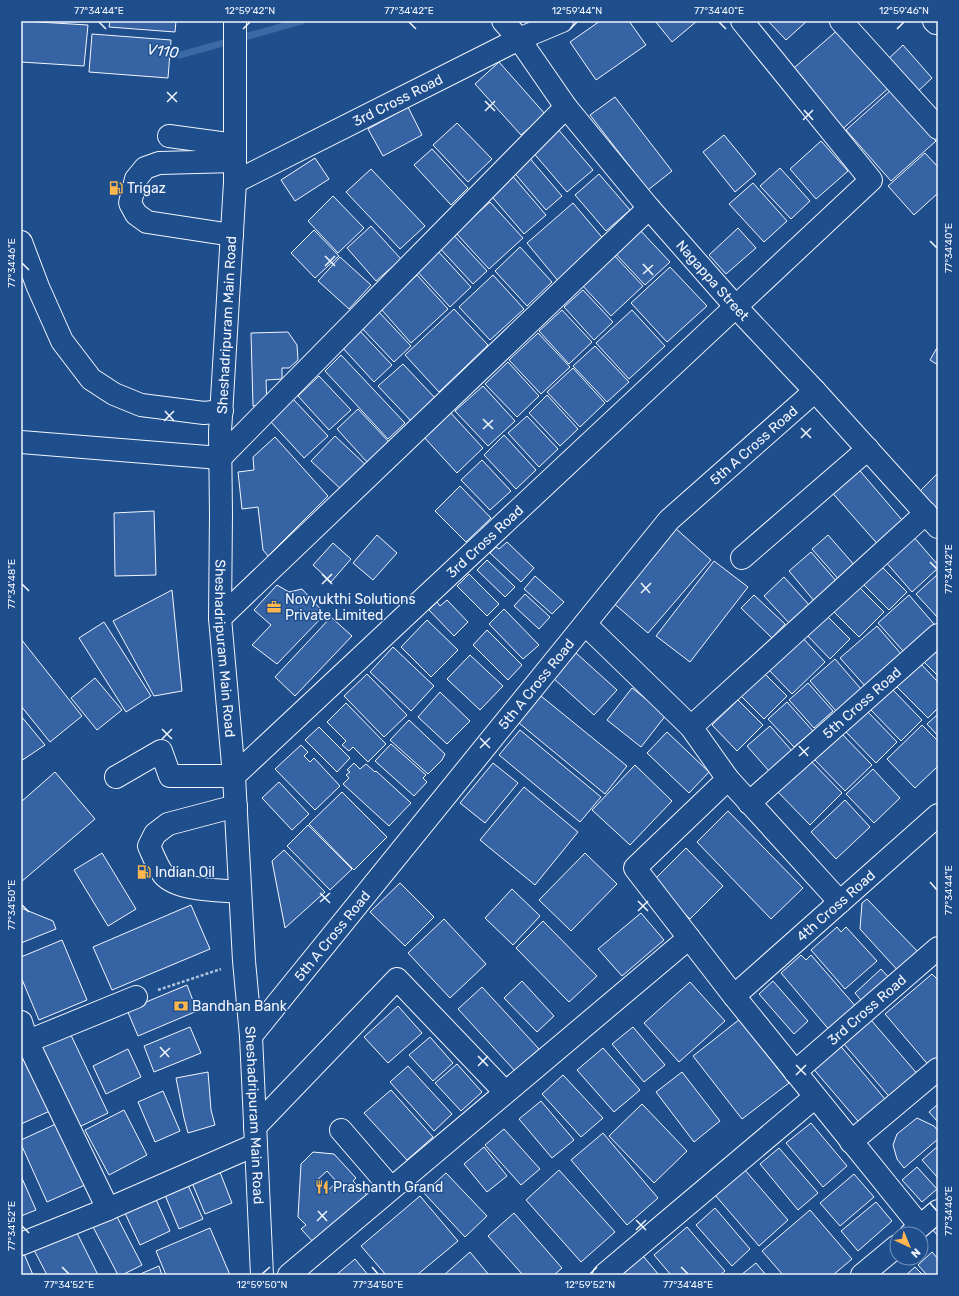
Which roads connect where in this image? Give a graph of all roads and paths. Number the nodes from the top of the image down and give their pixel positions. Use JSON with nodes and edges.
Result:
{"nodes":[{"id":1,"x":235,"y":21,"type":"edge"},
{"id":2,"x":503,"y":21,"type":"edge"},
{"id":3,"x":562,"y":21,"type":"edge"},
{"id":4,"x":742,"y":21,"type":"edge"},
{"id":5,"x":841,"y":21,"type":"edge"},
{"id":6,"x":519,"y":39,"type":"junction"},
{"id":7,"x":566,"y":107,"type":"junction"},
{"id":8,"x":938,"y":128,"type":"edge"},
{"id":9,"x":169,"y":136,"type":"dead end"},
{"id":10,"x":235,"y":163,"type":"junction"},
{"id":11,"x":650,"y":208,"type":"junction"},
{"id":12,"x":232,"y":235,"type":"junction"},
{"id":13,"x":21,"y":242,"type":"edge"},
{"id":14,"x":736,"y":307,"type":"junction"},
{"id":15,"x":815,"y":391,"type":"junction"},
{"id":16,"x":222,"y":411,"type":"junction"},
{"id":17,"x":21,"y":442,"type":"edge"},
{"id":18,"x":868,"y":449,"type":"junction"},
{"id":19,"x":220,"y":458,"type":"junction"},
{"id":20,"x":932,"y":520,"type":"edge"},
{"id":21,"x":742,"y":558,"type":"dead end"},
{"id":22,"x":220,"y":618,"type":"junction"},
{"id":23,"x":585,"y":624,"type":"junction"},
{"id":24,"x":938,"y":634,"type":"edge"},
{"id":25,"x":691,"y":727,"type":"junction"},
{"id":26,"x":234,"y":776,"type":"junction"},
{"id":27,"x":116,"y":777,"type":"dead end"},
{"id":28,"x":728,"y":779,"type":"junction"},
{"id":29,"x":749,"y":803,"type":"junction"},
{"id":30,"x":236,"y":806,"type":"junction"},
{"id":31,"x":938,"y":815,"type":"edge"},
{"id":32,"x":240,"y":892,"type":"junction"},
{"id":33,"x":840,"y":902,"type":"junction"},
{"id":34,"x":689,"y":938,"type":"junction"},
{"id":35,"x":938,"y":948,"type":"edge"},
{"id":36,"x":244,"y":961,"type":"junction"},
{"id":37,"x":734,"y":996,"type":"junction"},
{"id":38,"x":136,"y":998,"type":"joint"},
{"id":39,"x":23,"y":1036,"type":"edge"},
{"id":40,"x":251,"y":1036,"type":"junction"},
{"id":41,"x":938,"y":1069,"type":"edge"},
{"id":42,"x":795,"y":1072,"type":"junction"},
{"id":43,"x":505,"y":1092,"type":"junction"},
{"id":44,"x":815,"y":1097,"type":"junction"},
{"id":45,"x":341,"y":1130,"type":"dead end"},
{"id":46,"x":255,"y":1136,"type":"junction"},
{"id":47,"x":851,"y":1142,"type":"junction"},
{"id":48,"x":391,"y":1188,"type":"junction"},
{"id":49,"x":108,"y":1209,"type":"junction"},
{"id":50,"x":938,"y":1211,"type":"edge"},
{"id":51,"x":913,"y":1226,"type":"edge"},
{"id":52,"x":921,"y":1226,"type":"edge"},
{"id":53,"x":21,"y":1244,"type":"edge"},
{"id":54,"x":889,"y":1253,"type":"edge"},
{"id":55,"x":262,"y":1275,"type":"edge"},
{"id":56,"x":289,"y":1275,"type":"edge"},
{"id":57,"x":604,"y":1275,"type":"edge"},
{"id":58,"x":862,"y":1275,"type":"edge"}],
"edges":[{"from":1,"to":10,"type":"street","name":"Sheshadripuram Main Road"},
{"from":2,"to":6,"type":"street","name":"Nagappa Street"},
{"from":3,"to":6,"type":"street","name":"3rd Cross Road"},
{"from":4,"to":14,"type":"street","name":"3rd Cross Road"},
{"from":5,"to":8,"type":"street"},
{"from":6,"to":7,"type":"street","name":"Nagappa Street"},
{"from":6,"to":10,"type":"street","name":"3rd Cross Road"},
{"from":7,"to":11,"type":"street","name":"Nagappa Street"},
{"from":7,"to":19,"type":"street"},
{"from":9,"to":10,"type":"street"},
{"from":10,"to":12,"type":"street","name":"Sheshadripuram Main Road"},
{"from":10,"to":12,"type":"street"},
{"from":11,"to":14,"type":"street","name":"Nagappa Street"},
{"from":11,"to":22,"type":"street"},
{"from":12,"to":16,"type":"street","name":"Sheshadripuram Main Road"},
{"from":13,"to":16,"type":"street"},
{"from":14,"to":15,"type":"street","name":"Nagappa Street"},
{"from":14,"to":26,"type":"street","name":"3rd Cross Road"},
{"from":15,"to":18,"type":"street","name":"Nagappa Street"},
{"from":15,"to":23,"type":"street","name":"5th A Cross Road"},
{"from":16,"to":19,"type":"street","name":"Sheshadripuram Main Road"},
{"from":17,"to":19,"type":"street"},
{"from":18,"to":20,"type":"street","name":"Nagappa Street"},
{"from":18,"to":21,"type":"street"},
{"from":19,"to":22,"type":"street","name":"Sheshadripuram Main Road"},
{"from":20,"to":25,"type":"street"},
{"from":22,"to":26,"type":"street","name":"Sheshadripuram Main Road"},
{"from":23,"to":25,"type":"street"},
{"from":23,"to":40,"type":"street","name":"5th A Cross Road"},
{"from":24,"to":29,"type":"street","name":"5th Cross Road"},
{"from":25,"to":28,"type":"street"},
{"from":26,"to":27,"type":"street"},
{"from":26,"to":30,"type":"street","name":"Sheshadripuram Main Road"},
{"from":28,"to":29,"type":"street"},
{"from":28,"to":34,"type":"street"},
{"from":29,"to":33,"type":"street"},
{"from":30,"to":32,"type":"street","name":"Sheshadripuram Main Road"},
{"from":30,"to":32,"type":"street"},
{"from":31,"to":33,"type":"street","name":"4th Cross Road"},
{"from":32,"to":36,"type":"street","name":"Sheshadripuram Main Road"},
{"from":33,"to":37,"type":"street","name":"4th Cross Road"},
{"from":34,"to":37,"type":"street"},
{"from":34,"to":43,"type":"street"},
{"from":35,"to":42,"type":"street","name":"3rd Cross Road"},
{"from":36,"to":38,"type":"path"},
{"from":36,"to":40,"type":"street","name":"Sheshadripuram Main Road"},
{"from":37,"to":42,"type":"street"},
{"from":38,"to":39,"type":"street"},
{"from":39,"to":49,"type":"street"},
{"from":40,"to":46,"type":"street","name":"Sheshadripuram Main Road"},
{"from":41,"to":47,"type":"street"},
{"from":42,"to":44,"type":"street"},
{"from":43,"to":46,"type":"street"},
{"from":43,"to":48,"type":"street"},
{"from":44,"to":47,"type":"street"},
{"from":44,"to":57,"type":"street"},
{"from":45,"to":48,"type":"street"},
{"from":46,"to":49,"type":"street"},
{"from":46,"to":55,"type":"street","name":"Sheshadripuram Main Road"},
{"from":47,"to":51,"type":"street"},
{"from":48,"to":56,"type":"street"},
{"from":49,"to":53,"type":"street"},
{"from":50,"to":52,"type":"street"},
{"from":54,"to":58,"type":"street"}]}
